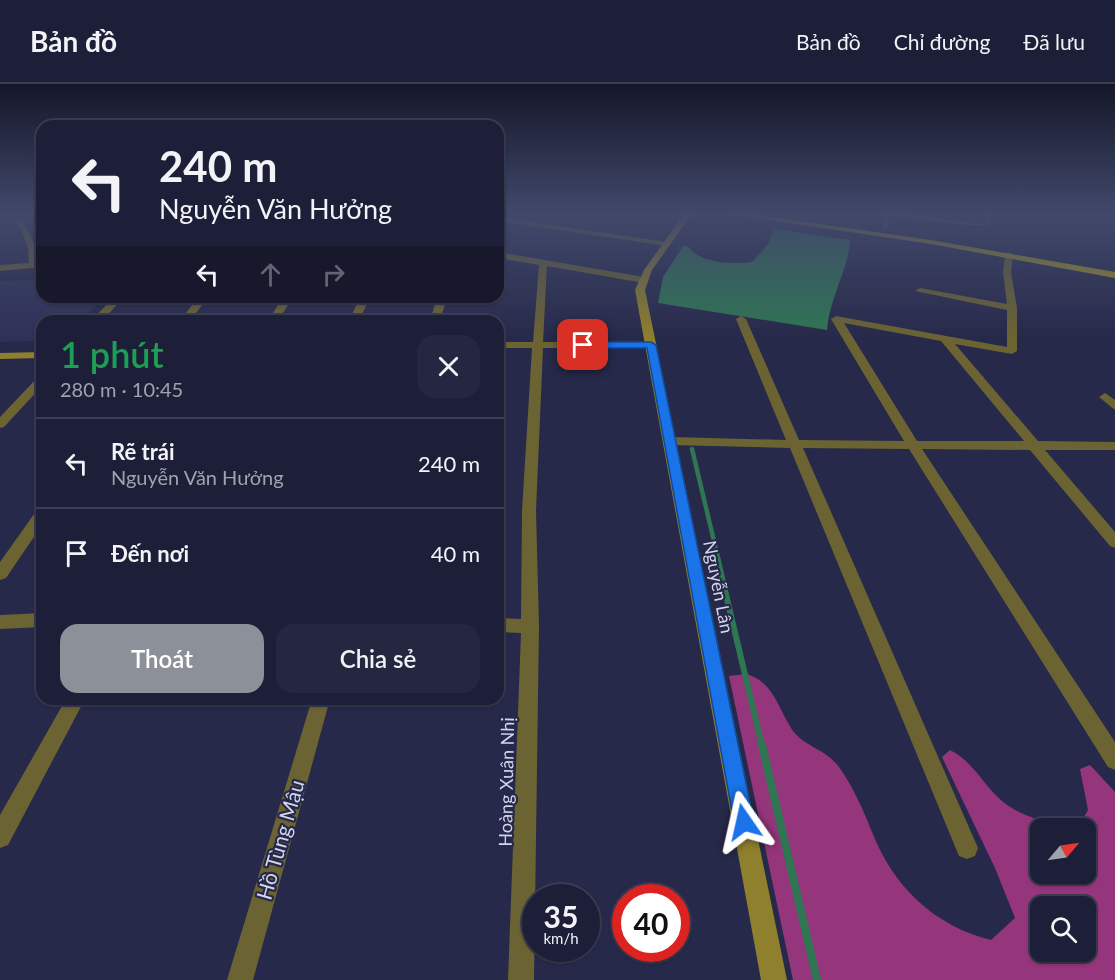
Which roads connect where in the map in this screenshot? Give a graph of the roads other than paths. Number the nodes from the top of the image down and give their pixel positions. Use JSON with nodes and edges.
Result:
{"nodes":[{"id":1,"x":1009,"y":255,"type":"edge"},
{"id":2,"x":504,"y":256,"type":"edge"},
{"id":3,"x":659,"y":256,"type":"edge"},
{"id":4,"x":1013,"y":256,"type":"edge"},
{"id":5,"x":1049,"y":256,"type":"edge"},
{"id":6,"x":544,"y":263,"type":"junction"},
{"id":7,"x":36,"y":264,"type":"edge"},
{"id":8,"x":1115,"y":267,"type":"edge"},
{"id":9,"x":0,"y":268,"type":"edge"},
{"id":10,"x":1115,"y":275,"type":"edge"},
{"id":11,"x":644,"y":280,"type":"junction"},
{"id":12,"x":920,"y":291,"type":"dead end"},
{"id":13,"x":113,"y":303,"type":"edge"},
{"id":14,"x":1012,"y":308,"type":"junction"},
{"id":15,"x":102,"y":315,"type":"edge"},
{"id":16,"x":741,"y":319,"type":"dead end"},
{"id":17,"x":945,"y":339,"type":"junction"},
{"id":18,"x":537,"y":344,"type":"junction"},
{"id":19,"x":504,"y":345,"type":"edge"},
{"id":20,"x":651,"y":345,"type":"junction"},
{"id":21,"x":36,"y":355,"type":"edge"},
{"id":22,"x":0,"y":356,"type":"edge"},
{"id":23,"x":36,"y":385,"type":"edge"},
{"id":24,"x":1105,"y":397,"type":"dead end"},
{"id":25,"x":1115,"y":406,"type":"edge"},
{"id":26,"x":0,"y":424,"type":"edge"},
{"id":27,"x":671,"y":441,"type":"junction"},
{"id":28,"x":795,"y":444,"type":"junction"},
{"id":29,"x":913,"y":445,"type":"junction"},
{"id":30,"x":1034,"y":446,"type":"junction"},
{"id":31,"x":1115,"y":446,"type":"edge"},
{"id":32,"x":36,"y":523,"type":"edge"},
{"id":33,"x":1115,"y":542,"type":"edge"},
{"id":34,"x":0,"y":574,"type":"edge"},
{"id":35,"x":36,"y":620,"type":"edge"},
{"id":36,"x":0,"y":622,"type":"edge"},
{"id":37,"x":504,"y":624,"type":"edge"},
{"id":38,"x":530,"y":626,"type":"junction"},
{"id":39,"x":73,"y":705,"type":"edge"},
{"id":40,"x":319,"y":705,"type":"edge"},
{"id":41,"x":1115,"y":759,"type":"edge"},
{"id":42,"x":0,"y":837,"type":"edge"},
{"id":43,"x":967,"y":848,"type":"dead end"},
{"id":44,"x":240,"y":980,"type":"edge"},
{"id":45,"x":521,"y":980,"type":"edge"},
{"id":46,"x":774,"y":980,"type":"edge"}],
"edges":[{"from":1,"to":14,"type":"street"},
{"from":2,"to":6,"type":"street"},
{"from":3,"to":11,"type":"street"},
{"from":4,"to":10,"type":"main road"},
{"from":5,"to":8,"type":"main road"},
{"from":6,"to":11,"type":"street"},
{"from":6,"to":18,"type":"street","name":"Hoàng Xuân Nhị"},
{"from":7,"to":9,"type":"street"},
{"from":11,"to":20,"type":"street","name":"Nguyễn Lân"},
{"from":12,"to":14,"type":"street"},
{"from":13,"to":15,"type":"street"},
{"from":14,"to":17,"type":"street"},
{"from":16,"to":28,"type":"street"},
{"from":17,"to":29,"type":"street"},
{"from":17,"to":30,"type":"street"},
{"from":18,"to":19,"type":"street"},
{"from":18,"to":20,"type":"street"},
{"from":18,"to":38,"type":"street","name":"Hoàng Xuân Nhị"},
{"from":20,"to":27,"type":"street","name":"Nguyễn Lân"},
{"from":21,"to":22,"type":"street"},
{"from":23,"to":26,"type":"street"},
{"from":24,"to":25,"type":"street"},
{"from":27,"to":28,"type":"street"},
{"from":27,"to":46,"type":"street","name":"Nguyễn Lân"},
{"from":28,"to":29,"type":"street"},
{"from":28,"to":43,"type":"street"},
{"from":29,"to":30,"type":"street"},
{"from":29,"to":41,"type":"street"},
{"from":30,"to":31,"type":"street"},
{"from":30,"to":33,"type":"street"},
{"from":32,"to":34,"type":"street"},
{"from":35,"to":36,"type":"street"},
{"from":37,"to":38,"type":"street"},
{"from":38,"to":45,"type":"street","name":"Hoàng Xuân Nhị"},
{"from":39,"to":42,"type":"street"},
{"from":40,"to":44,"type":"street","name":"Hồ Tùng Mậu"}]}
